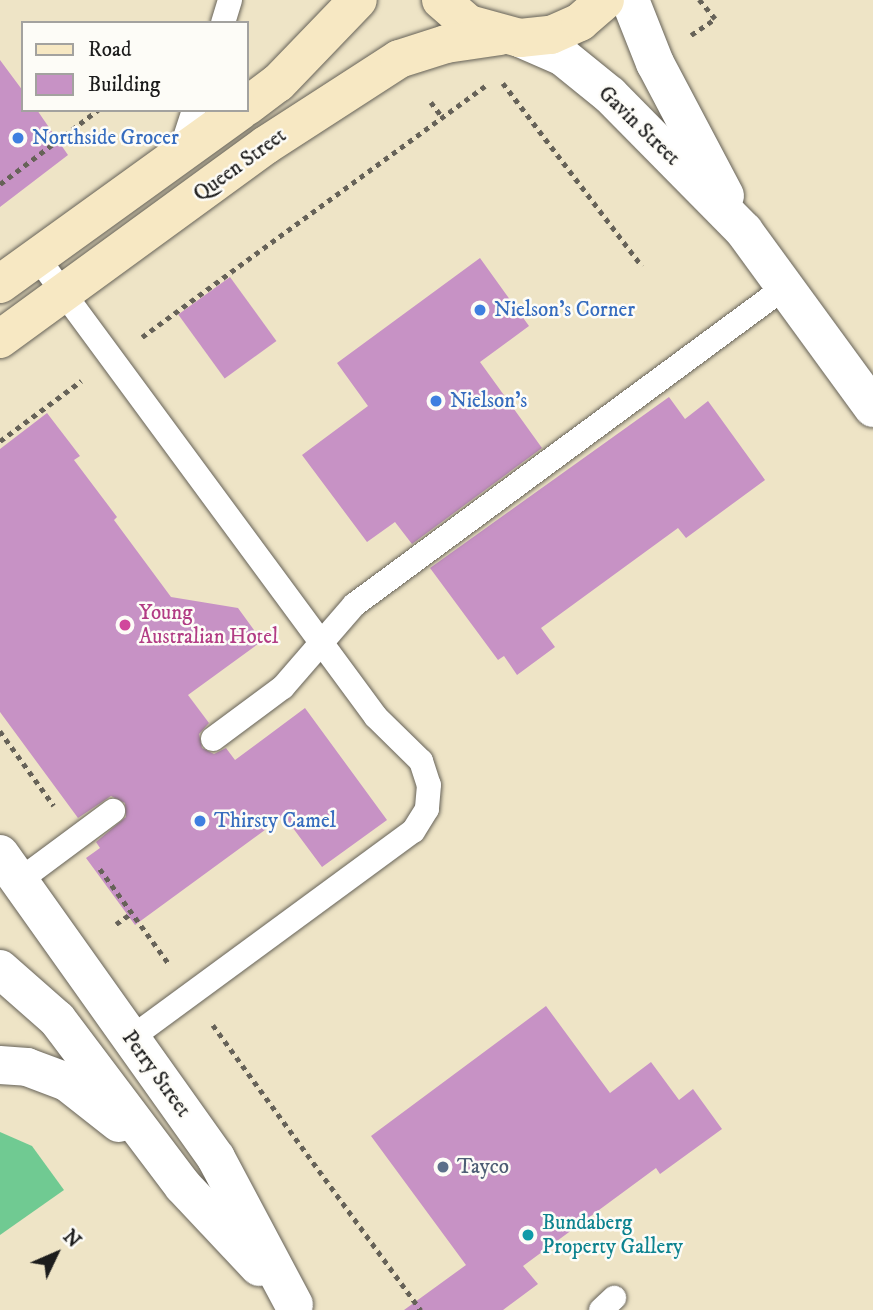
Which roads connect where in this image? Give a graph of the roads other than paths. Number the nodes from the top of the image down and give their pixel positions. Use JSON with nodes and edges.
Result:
{"nodes":[{"id":1,"x":230,"y":0,"type":"edge"},
{"id":2,"x":358,"y":0,"type":"edge"},
{"id":3,"x":441,"y":0,"type":"edge"},
{"id":4,"x":605,"y":0,"type":"edge"},
{"id":5,"x":630,"y":0,"type":"edge"},
{"id":6,"x":224,"y":21,"type":"edge"},
{"id":7,"x":510,"y":37,"type":"junction"},
{"id":8,"x":248,"y":105,"type":"edge"},
{"id":9,"x":193,"y":112,"type":"edge"},
{"id":10,"x":238,"y":112,"type":"edge"},
{"id":11,"x":178,"y":157,"type":"junction"},
{"id":12,"x":744,"y":232,"type":"junction"},
{"id":13,"x":37,"y":257,"type":"junction"},
{"id":14,"x":0,"y":284,"type":"edge"},
{"id":15,"x":785,"y":286,"type":"junction"},
{"id":16,"x":63,"y":293,"type":"junction"},
{"id":17,"x":0,"y":339,"type":"edge"},
{"id":18,"x":873,"y":408,"type":"edge"},
{"id":19,"x":321,"y":643,"type":"junction"},
{"id":20,"x":213,"y":739,"type":"dead end"},
{"id":21,"x":113,"y":811,"type":"dead end"},
{"id":22,"x":10,"y":867,"type":"edge"},
{"id":23,"x":0,"y":970,"type":"edge"},
{"id":24,"x":130,"y":1039,"type":"junction"},
{"id":25,"x":0,"y":1065,"type":"edge"},
{"id":26,"x":183,"y":1186,"type":"junction"},
{"id":27,"x":296,"y":1307,"type":"edge"}],
"edges":[{"from":1,"to":6,"type":"lane"},
{"from":2,"to":8,"type":"main road","name":"Queen Street"},
{"from":3,"to":7,"type":"main road"},
{"from":4,"to":7,"type":"main road","name":"Queen Street"},
{"from":5,"to":12,"type":"street","name":"Gavin Street"},
{"from":7,"to":12,"type":"street","name":"Gavin Street"},
{"from":7,"to":16,"type":"main road","name":"Queen Street"},
{"from":9,"to":11,"type":"lane"},
{"from":10,"to":11,"type":"main road","name":"Queen Street"},
{"from":11,"to":13,"type":"main road","name":"Queen Street"},
{"from":12,"to":15,"type":"street","name":"Gavin Street"},
{"from":13,"to":14,"type":"main road","name":"Queen Street"},
{"from":13,"to":16,"type":"lane"},
{"from":15,"to":18,"type":"street","name":"Gavin Street"},
{"from":15,"to":19,"type":"lane"},
{"from":16,"to":17,"type":"main road","name":"Queen Street"},
{"from":16,"to":19,"type":"lane"},
{"from":19,"to":20,"type":"lane"},
{"from":19,"to":24,"type":"lane"},
{"from":21,"to":22,"type":"lane"},
{"from":22,"to":24,"type":"street","name":"Perry Street"},
{"from":23,"to":26,"type":"street","name":"Perry Street"},
{"from":24,"to":27,"type":"street","name":"Perry Street"},
{"from":25,"to":26,"type":"street"},
{"from":26,"to":27,"type":"street","name":"Perry Street"}]}
